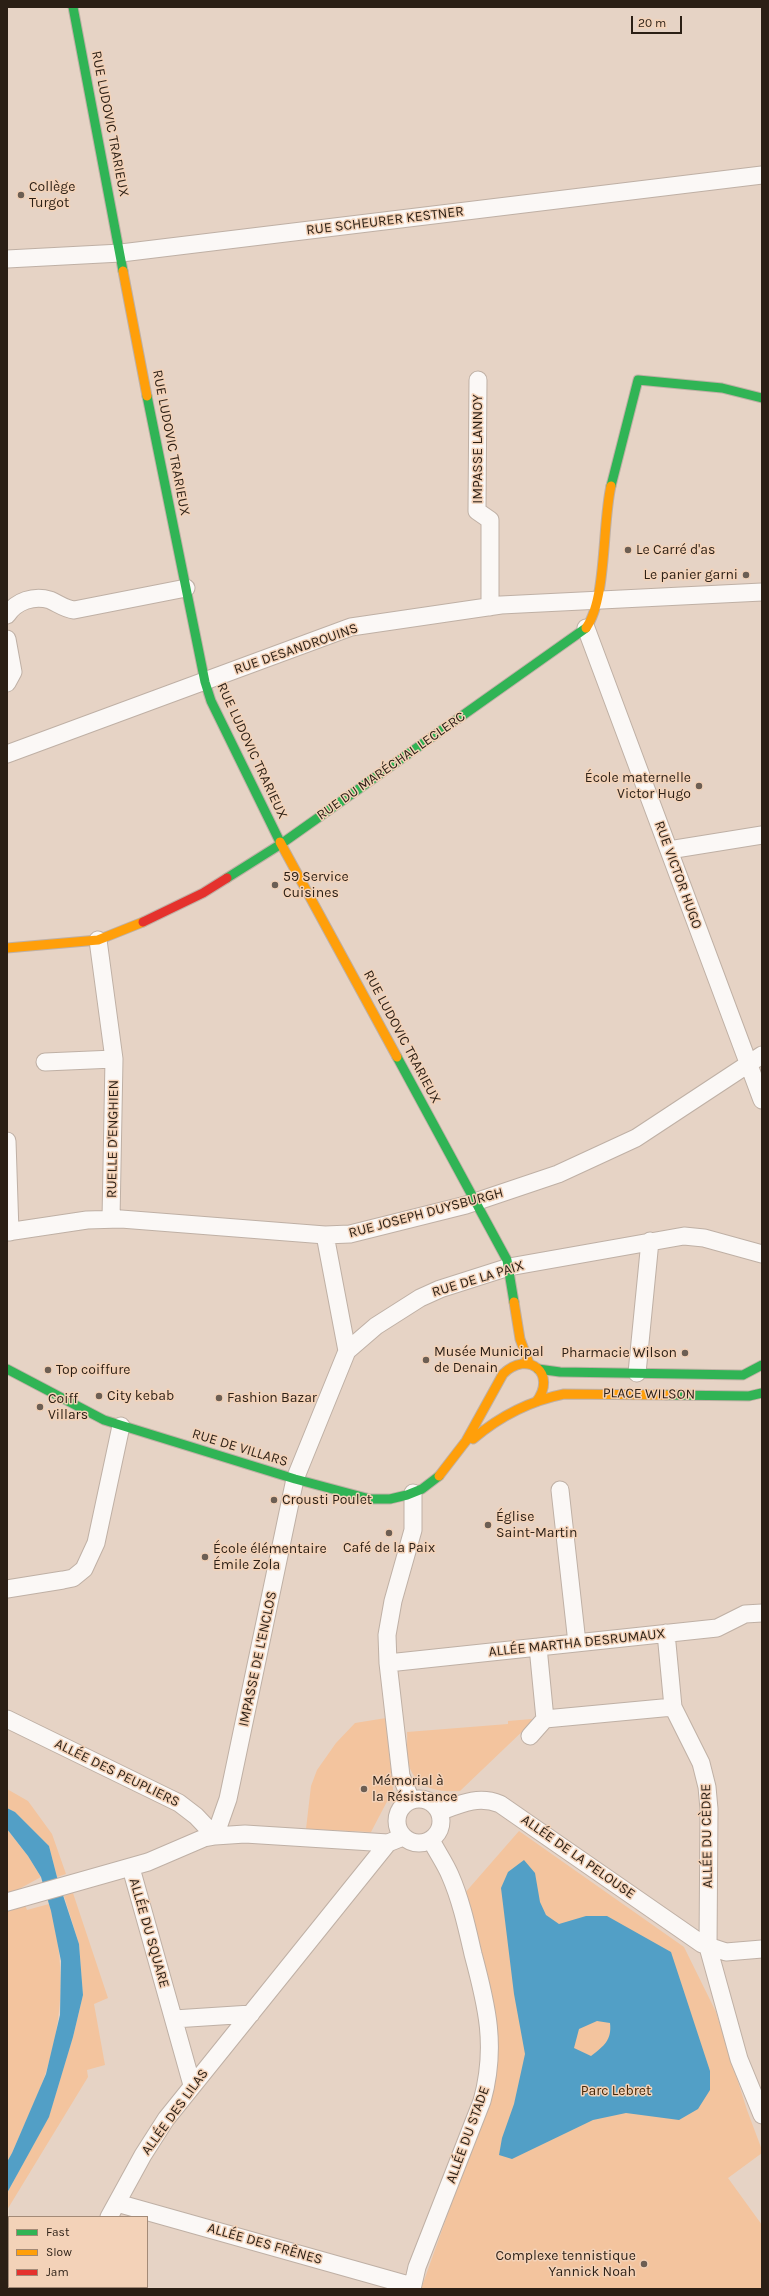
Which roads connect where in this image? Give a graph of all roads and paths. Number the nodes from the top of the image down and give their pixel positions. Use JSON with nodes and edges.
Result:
{"nodes":[{"id":1,"x":73,"y":7,"type":"edge"},
{"id":2,"x":762,"y":175,"type":"edge"},
{"id":3,"x":121,"y":253,"type":"junction"},
{"id":4,"x":7,"y":259,"type":"edge"},
{"id":5,"x":478,"y":380,"type":"dead end"},
{"id":6,"x":762,"y":398,"type":"edge"},
{"id":7,"x":186,"y":588,"type":"junction"},
{"id":8,"x":762,"y":592,"type":"edge"},
{"id":9,"x":598,"y":600,"type":"junction"},
{"id":10,"x":490,"y":607,"type":"junction"},
{"id":11,"x":7,"y":615,"type":"edge"},
{"id":12,"x":586,"y":628,"type":"junction"},
{"id":13,"x":7,"y":639,"type":"edge"},
{"id":14,"x":205,"y":682,"type":"junction"},
{"id":15,"x":7,"y":683,"type":"edge"},
{"id":16,"x":7,"y":754,"type":"edge"},
{"id":17,"x":762,"y":836,"type":"edge"},
{"id":18,"x":281,"y":844,"type":"junction"},
{"id":19,"x":669,"y":850,"type":"junction"},
{"id":20,"x":98,"y":940,"type":"junction"},
{"id":21,"x":7,"y":948,"type":"edge"},
{"id":22,"x":114,"y":1059,"type":"junction"},
{"id":23,"x":755,"y":1060,"type":"edge"},
{"id":24,"x":45,"y":1062,"type":"dead end"},
{"id":25,"x":762,"y":1100,"type":"edge"},
{"id":26,"x":7,"y":1141,"type":"edge"},
{"id":27,"x":474,"y":1202,"type":"junction"},
{"id":28,"x":111,"y":1219,"type":"junction"},
{"id":29,"x":8,"y":1232,"type":"edge"},
{"id":30,"x":325,"y":1235,"type":"junction"},
{"id":31,"x":650,"y":1241,"type":"junction"},
{"id":32,"x":762,"y":1254,"type":"edge"},
{"id":33,"x":509,"y":1267,"type":"junction"},
{"id":34,"x":520,"y":1339,"type":"junction"},
{"id":35,"x":347,"y":1351,"type":"junction"},
{"id":36,"x":513,"y":1359,"type":"junction"},
{"id":37,"x":529,"y":1363,"type":"junction"},
{"id":38,"x":762,"y":1365,"type":"edge"},
{"id":39,"x":7,"y":1369,"type":"edge"},
{"id":40,"x":538,"y":1369,"type":"junction"},
{"id":41,"x":637,"y":1372,"type":"junction"},
{"id":42,"x":743,"y":1375,"type":"junction"},
{"id":43,"x":762,"y":1376,"type":"edge"},
{"id":44,"x":501,"y":1380,"type":"junction"},
{"id":45,"x":503,"y":1394,"type":"dead end"},
{"id":46,"x":758,"y":1396,"type":"edge"},
{"id":47,"x":510,"y":1402,"type":"dead end"},
{"id":48,"x":536,"y":1402,"type":"junction"},
{"id":49,"x":524,"y":1406,"type":"junction"},
{"id":50,"x":121,"y":1426,"type":"junction"},
{"id":51,"x":460,"y":1451,"type":"junction"},
{"id":52,"x":295,"y":1479,"type":"junction"},
{"id":53,"x":560,"y":1490,"type":"dead end"},
{"id":54,"x":413,"y":1493,"type":"junction"},
{"id":55,"x":7,"y":1589,"type":"edge"},
{"id":56,"x":762,"y":1613,"type":"edge"},
{"id":57,"x":666,"y":1633,"type":"junction"},
{"id":58,"x":577,"y":1643,"type":"junction"},
{"id":59,"x":538,"y":1647,"type":"junction"},
{"id":60,"x":388,"y":1663,"type":"junction"},
{"id":61,"x":673,"y":1707,"type":"junction"},
{"id":62,"x":7,"y":1719,"type":"edge"},
{"id":63,"x":545,"y":1719,"type":"junction"},
{"id":64,"x":530,"y":1736,"type":"dead end"},
{"id":65,"x":411,"y":1800,"type":"junction"},
{"id":66,"x":439,"y":1812,"type":"junction"},
{"id":67,"x":215,"y":1836,"type":"junction"},
{"id":68,"x":395,"y":1840,"type":"junction"},
{"id":69,"x":431,"y":1840,"type":"junction"},
{"id":70,"x":131,"y":1868,"type":"junction"},
{"id":71,"x":7,"y":1902,"type":"edge"},
{"id":72,"x":708,"y":1947,"type":"junction"},
{"id":73,"x":762,"y":1949,"type":"edge"},
{"id":74,"x":251,"y":2014,"type":"junction"},
{"id":75,"x":174,"y":2019,"type":"junction"},
{"id":76,"x":192,"y":2085,"type":"junction"},
{"id":77,"x":762,"y":2115,"type":"edge"},
{"id":78,"x":113,"y":2210,"type":"edge"},
{"id":79,"x":136,"y":2216,"type":"edge"},
{"id":80,"x":148,"y":2219,"type":"edge"},
{"id":81,"x":412,"y":2288,"type":"edge"}],
"edges":[{"from":1,"to":3,"type":"street","name":"RUE LUDOVIC TRARIEUX"},
{"from":2,"to":3,"type":"street","name":"RUE SCHEURER KESTNER"},
{"from":3,"to":4,"type":"street","name":"RUE SCHEURER KESTNER"},
{"from":3,"to":7,"type":"street","name":"RUE LUDOVIC TRARIEUX"},
{"from":5,"to":10,"type":"street","name":"IMPASSE LANNOY"},
{"from":6,"to":9,"type":"street","name":"RUE DU MARÉCHAL LECLERC"},
{"from":7,"to":11,"type":"street"},
{"from":7,"to":14,"type":"street","name":"RUE LUDOVIC TRARIEUX"},
{"from":8,"to":9,"type":"street"},
{"from":9,"to":10,"type":"street","name":"RUE DESANDROUINS"},
{"from":9,"to":12,"type":"street","name":"RUE DU MARÉCHAL LECLERC"},
{"from":10,"to":14,"type":"street","name":"RUE DESANDROUINS"},
{"from":12,"to":18,"type":"street","name":"RUE DU MARÉCHAL LECLERC"},
{"from":12,"to":19,"type":"street","name":"RUE VICTOR HUGO"},
{"from":13,"to":15,"type":"street"},
{"from":14,"to":16,"type":"street","name":"RUE DESANDROUINS"},
{"from":14,"to":18,"type":"street","name":"RUE LUDOVIC TRARIEUX"},
{"from":17,"to":19,"type":"street"},
{"from":18,"to":20,"type":"street","name":"RUE DU MARÉCHAL LECLERC"},
{"from":18,"to":27,"type":"street","name":"RUE LUDOVIC TRARIEUX"},
{"from":19,"to":23,"type":"street","name":"RUE VICTOR HUGO"},
{"from":20,"to":21,"type":"street","name":"RUE DU MARÉCHAL LECLERC"},
{"from":20,"to":22,"type":"street","name":"RUELLE D'ENGHIEN"},
{"from":22,"to":24,"type":"street","name":"RUELLE D'ENGHIEN"},
{"from":22,"to":28,"type":"street","name":"RUELLE D'ENGHIEN"},
{"from":23,"to":25,"type":"street","name":"RUE VICTOR HUGO"},
{"from":23,"to":27,"type":"street","name":"RUE JOSEPH DUYSBURGH"},
{"from":26,"to":29,"type":"street"},
{"from":27,"to":30,"type":"street","name":"RUE JOSEPH DUYSBURGH"},
{"from":27,"to":33,"type":"street","name":"RUE LUDOVIC TRARIEUX"},
{"from":28,"to":29,"type":"street","name":"RUE JOSEPH DUYSBURGH"},
{"from":28,"to":30,"type":"street","name":"RUE JOSEPH DUYSBURGH"},
{"from":30,"to":35,"type":"street"},
{"from":31,"to":32,"type":"street","name":"RUE DE LA PAIX"},
{"from":31,"to":33,"type":"street","name":"RUE DE LA PAIX"},
{"from":31,"to":41,"type":"street"},
{"from":33,"to":34,"type":"street","name":"RUE LUDOVIC TRARIEUX"},
{"from":33,"to":35,"type":"street","name":"RUE DE LA PAIX"},
{"from":34,"to":36,"type":"street","name":"RUE LUDOVIC TRARIEUX"},
{"from":34,"to":37,"type":"street","name":"RUE LUDOVIC TRARIEUX"},
{"from":35,"to":52,"type":"street","name":"RUE DE LA PAIX"},
{"from":36,"to":37,"type":"street"},
{"from":36,"to":44,"type":"street"},
{"from":37,"to":40,"type":"street","name":"PLACE WILSON"},
{"from":38,"to":42,"type":"street","name":"PLACE WILSON"},
{"from":39,"to":50,"type":"street","name":"RUE DE VILLARS"},
{"from":40,"to":41,"type":"street","name":"PLACE WILSON"},
{"from":40,"to":48,"type":"street"},
{"from":41,"to":42,"type":"street","name":"PLACE WILSON"},
{"from":42,"to":43,"type":"street","name":"PLACE WILSON"},
{"from":44,"to":45,"type":"street"},
{"from":44,"to":51,"type":"street"},
{"from":46,"to":48,"type":"street","name":"PLACE WILSON"},
{"from":47,"to":49,"type":"street"},
{"from":48,"to":49,"type":"street","name":"PLACE WILSON"},
{"from":49,"to":51,"type":"street","name":"PLACE WILSON"},
{"from":50,"to":52,"type":"street","name":"RUE DE VILLARS"},
{"from":50,"to":55,"type":"street"},
{"from":51,"to":54,"type":"street","name":"RUE DE VILLARS"},
{"from":52,"to":54,"type":"street","name":"RUE DE VILLARS"},
{"from":52,"to":67,"type":"street","name":"IMPASSE DE L'ENCLOS"},
{"from":53,"to":58,"type":"street"},
{"from":54,"to":60,"type":"street"},
{"from":56,"to":57,"type":"street","name":"ALLÉE MARTHA DESRUMAUX"},
{"from":57,"to":58,"type":"street","name":"ALLÉE MARTHA DESRUMAUX"},
{"from":57,"to":61,"type":"street","name":"ALLÉE DU CÈDRE"},
{"from":58,"to":59,"type":"street","name":"ALLÉE MARTHA DESRUMAUX"},
{"from":59,"to":60,"type":"street","name":"ALLÉE MARTHA DESRUMAUX"},
{"from":59,"to":63,"type":"street"},
{"from":60,"to":65,"type":"street"},
{"from":61,"to":63,"type":"street"},
{"from":61,"to":72,"type":"street","name":"ALLÉE DU CÈDRE"},
{"from":62,"to":67,"type":"street","name":"ALLÉE DES PEUPLIERS"},
{"from":63,"to":64,"type":"street"},
{"from":65,"to":66,"type":"street"},
{"from":65,"to":68,"type":"street"},
{"from":66,"to":69,"type":"street"},
{"from":66,"to":72,"type":"street","name":"ALLÉE DE LA PELOUSE"},
{"from":67,"to":68,"type":"street"},
{"from":67,"to":70,"type":"street","name":"ALLÉE DU SQUARE"},
{"from":68,"to":69,"type":"street"},
{"from":68,"to":74,"type":"street","name":"ALLÉE DES LILAS"},
{"from":69,"to":81,"type":"street","name":"ALLÉE DU STADE"},
{"from":70,"to":71,"type":"street"},
{"from":70,"to":75,"type":"street","name":"ALLÉE DU SQUARE"},
{"from":72,"to":73,"type":"street"},
{"from":72,"to":77,"type":"street","name":"ALLÉE DU CÈDRE"},
{"from":74,"to":75,"type":"street"},
{"from":74,"to":76,"type":"street","name":"ALLÉE DES LILAS"},
{"from":75,"to":76,"type":"street","name":"ALLÉE DU SQUARE"},
{"from":76,"to":78,"type":"street","name":"ALLÉE DES LILAS"},
{"from":78,"to":79,"type":"street","name":"ALLÉE DES FRÊNES"},
{"from":80,"to":81,"type":"street","name":"ALLÉE DES FRÊNES"}]}
